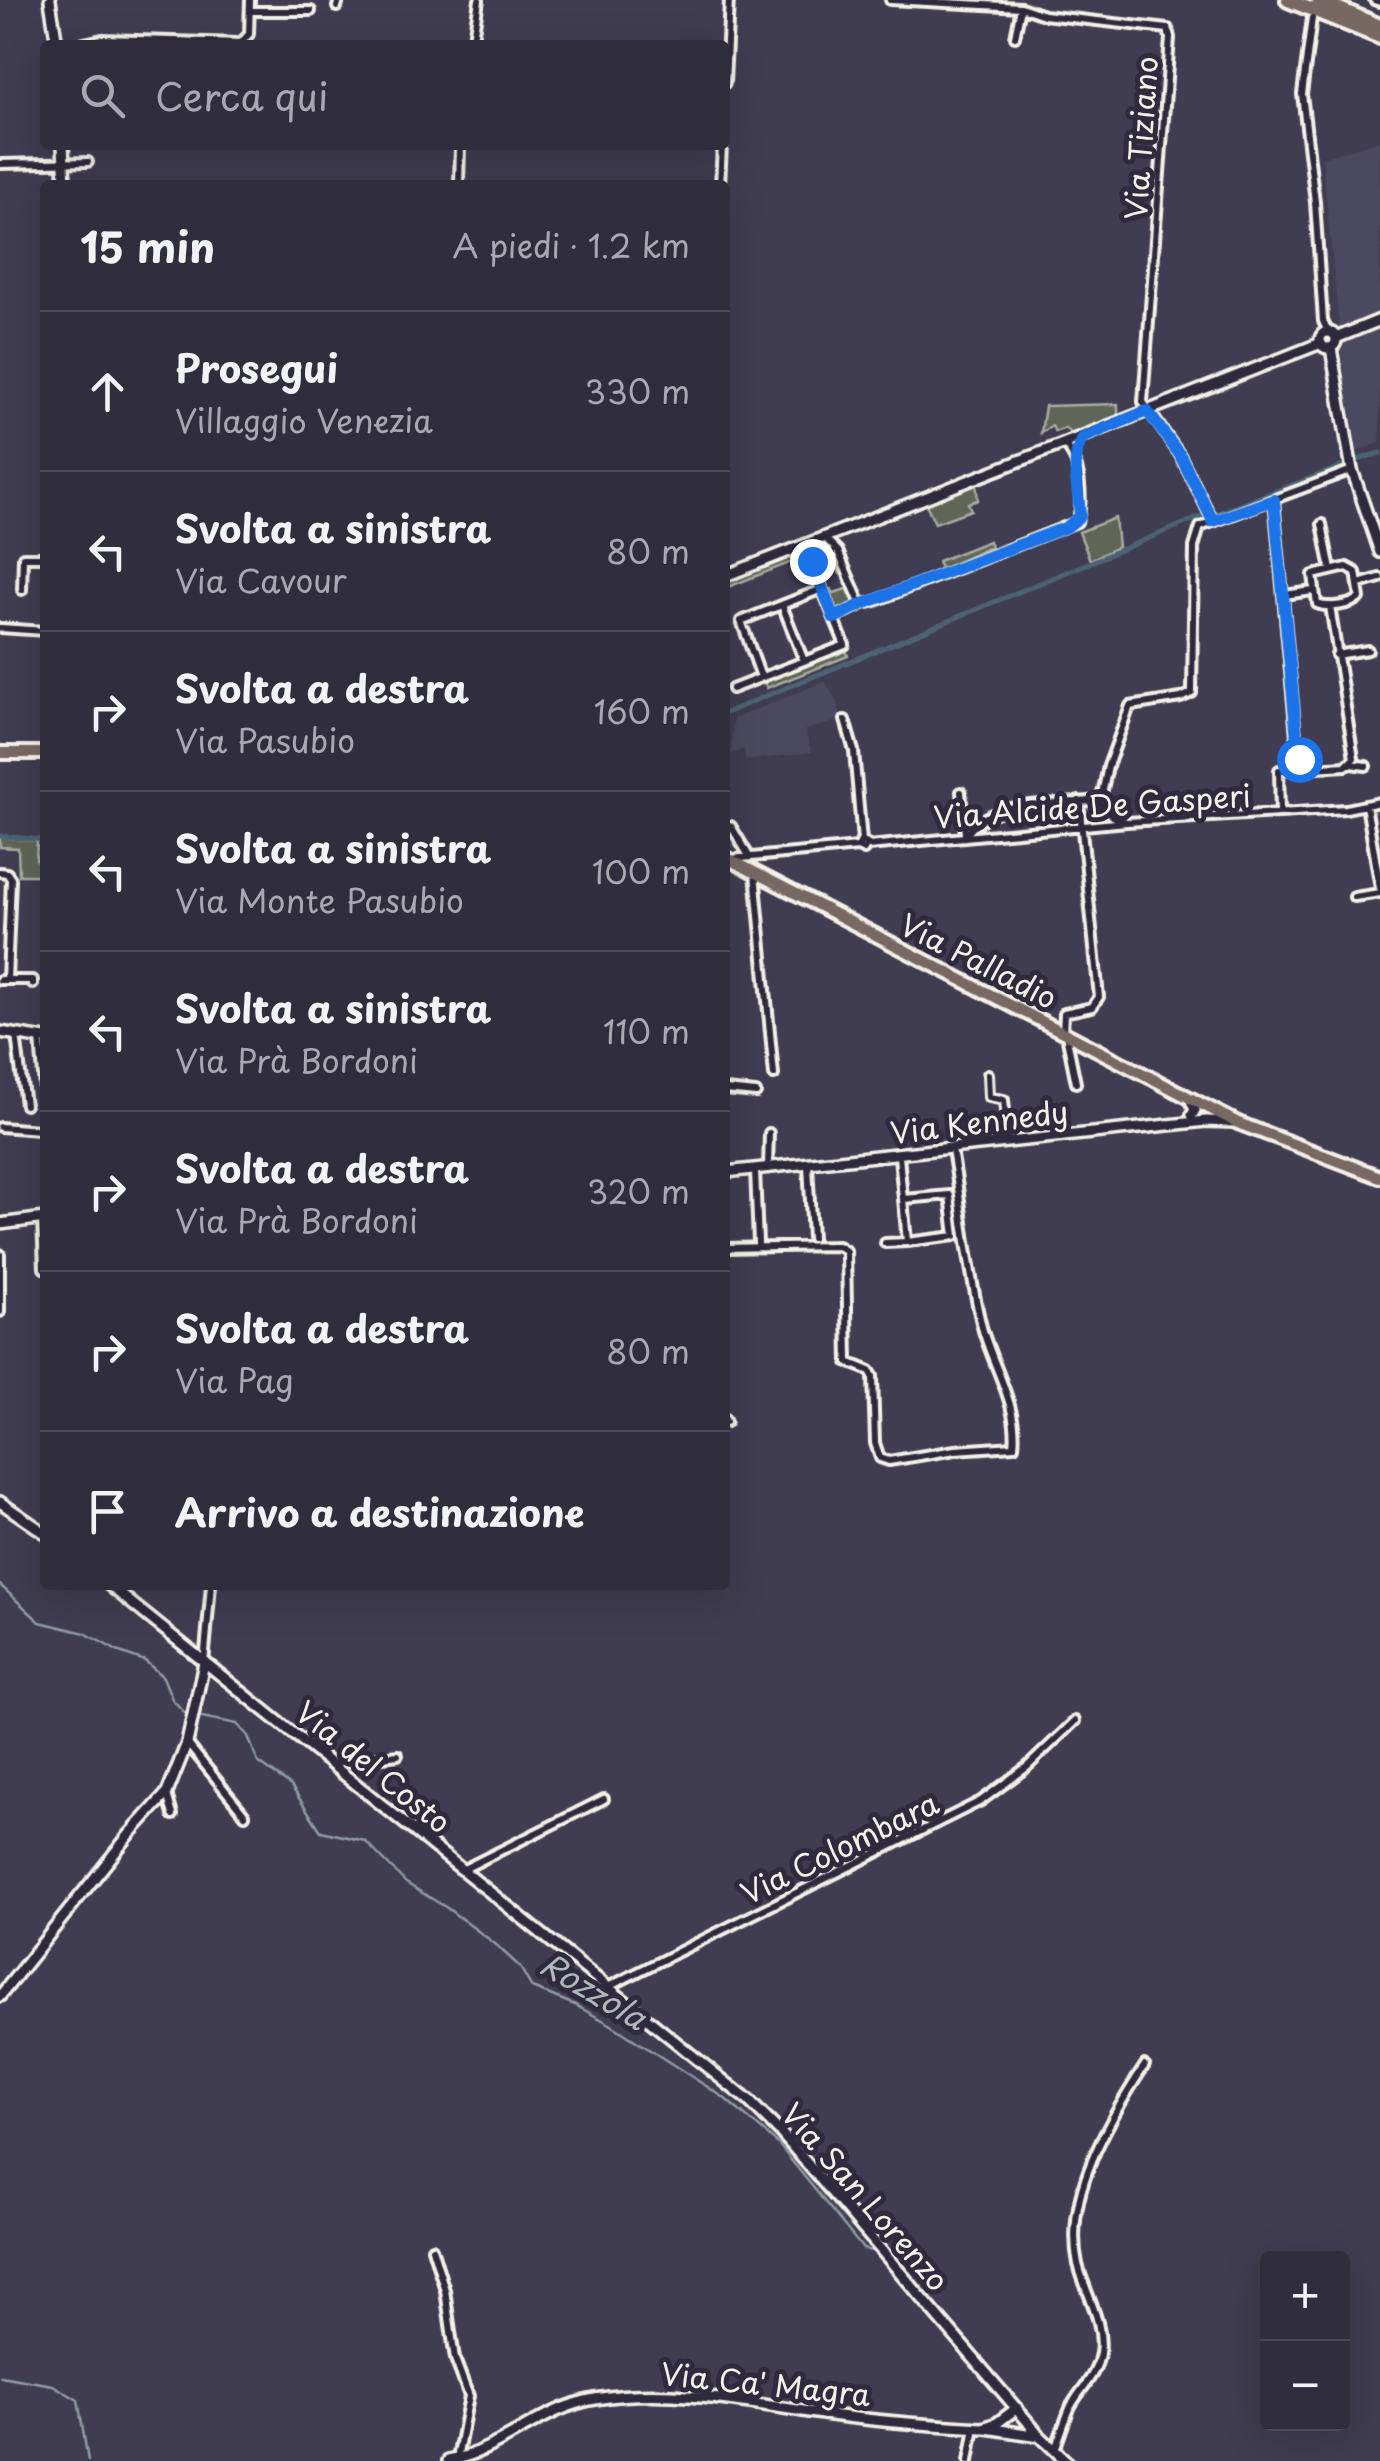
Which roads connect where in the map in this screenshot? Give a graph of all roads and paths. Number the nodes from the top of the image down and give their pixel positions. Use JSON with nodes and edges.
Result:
{"nodes":[{"id":1,"x":50,"y":0,"type":"edge"},
{"id":2,"x":250,"y":0,"type":"edge"},
{"id":3,"x":479,"y":0,"type":"edge"},
{"id":4,"x":729,"y":0,"type":"edge"},
{"id":5,"x":890,"y":0,"type":"edge"},
{"id":6,"x":1288,"y":0,"type":"edge"},
{"id":7,"x":1318,"y":0,"type":"edge"},
{"id":8,"x":1021,"y":7,"type":"junction"},
{"id":9,"x":250,"y":11,"type":"junction"},
{"id":10,"x":311,"y":11,"type":"dead end"},
{"id":11,"x":1312,"y":18,"type":"dead end"},
{"id":12,"x":1380,"y":26,"type":"edge"},
{"id":13,"x":1014,"y":37,"type":"dead end"},
{"id":14,"x":1380,"y":38,"type":"edge"},
{"id":15,"x":57,"y":40,"type":"edge"},
{"id":16,"x":98,"y":40,"type":"edge"},
{"id":17,"x":149,"y":40,"type":"edge"},
{"id":18,"x":244,"y":40,"type":"edge"},
{"id":19,"x":473,"y":40,"type":"edge"},
{"id":20,"x":727,"y":40,"type":"edge"},
{"id":21,"x":63,"y":150,"type":"edge"},
{"id":22,"x":460,"y":150,"type":"edge"},
{"id":23,"x":722,"y":150,"type":"edge"},
{"id":24,"x":88,"y":162,"type":"dead end"},
{"id":25,"x":0,"y":164,"type":"edge"},
{"id":26,"x":64,"y":165,"type":"junction"},
{"id":27,"x":66,"y":180,"type":"edge"},
{"id":28,"x":459,"y":180,"type":"edge"},
{"id":29,"x":720,"y":180,"type":"edge"},
{"id":30,"x":1380,"y":320,"type":"edge"},
{"id":31,"x":1332,"y":335,"type":"junction"},
{"id":32,"x":1326,"y":346,"type":"junction"},
{"id":33,"x":1147,"y":411,"type":"junction"},
{"id":34,"x":1083,"y":438,"type":"junction"},
{"id":35,"x":1065,"y":445,"type":"junction"},
{"id":36,"x":1076,"y":457,"type":"junction"},
{"id":37,"x":1352,"y":470,"type":"junction"},
{"id":38,"x":1274,"y":500,"type":"junction"},
{"id":39,"x":1213,"y":521,"type":"junction"},
{"id":40,"x":1322,"y":524,"type":"dead end"},
{"id":41,"x":840,"y":531,"type":"junction"},
{"id":42,"x":824,"y":538,"type":"junction"},
{"id":43,"x":835,"y":552,"type":"junction"},
{"id":44,"x":1380,"y":552,"type":"edge"},
{"id":45,"x":40,"y":557,"type":"edge"},
{"id":46,"x":1331,"y":570,"type":"junction"},
{"id":47,"x":730,"y":574,"type":"edge"},
{"id":48,"x":1380,"y":578,"type":"edge"},
{"id":49,"x":1359,"y":584,"type":"junction"},
{"id":50,"x":822,"y":589,"type":"junction"},
{"id":51,"x":22,"y":590,"type":"dead end"},
{"id":52,"x":1313,"y":591,"type":"junction"},
{"id":53,"x":1284,"y":595,"type":"junction"},
{"id":54,"x":863,"y":604,"type":"junction"},
{"id":55,"x":782,"y":605,"type":"junction"},
{"id":56,"x":1330,"y":606,"type":"junction"},
{"id":57,"x":834,"y":618,"type":"junction"},
{"id":58,"x":0,"y":628,"type":"edge"},
{"id":59,"x":40,"y":631,"type":"edge"},
{"id":60,"x":1368,"y":650,"type":"dead end"},
{"id":61,"x":1336,"y":655,"type":"junction"},
{"id":62,"x":804,"y":661,"type":"junction"},
{"id":63,"x":762,"y":677,"type":"junction"},
{"id":64,"x":732,"y":689,"type":"dead end"},
{"id":65,"x":845,"y":720,"type":"dead end"},
{"id":66,"x":0,"y":753,"type":"edge"},
{"id":67,"x":40,"y":753,"type":"edge"},
{"id":68,"x":1351,"y":764,"type":"junction"},
{"id":69,"x":1366,"y":766,"type":"dead end"},
{"id":70,"x":1299,"y":768,"type":"junction"},
{"id":71,"x":961,"y":792,"type":"dead end"},
{"id":72,"x":1098,"y":800,"type":"junction"},
{"id":73,"x":1079,"y":801,"type":"junction"},
{"id":74,"x":1380,"y":802,"type":"edge"},
{"id":75,"x":1366,"y":805,"type":"junction"},
{"id":76,"x":1280,"y":813,"type":"junction"},
{"id":77,"x":1127,"y":822,"type":"junction"},
{"id":78,"x":732,"y":826,"type":"dead end"},
{"id":79,"x":1081,"y":828,"type":"junction"},
{"id":80,"x":965,"y":836,"type":"junction"},
{"id":81,"x":862,"y":844,"type":"junction"},
{"id":82,"x":749,"y":856,"type":"junction"},
{"id":83,"x":730,"y":858,"type":"edge"},
{"id":84,"x":730,"y":861,"type":"edge"},
{"id":85,"x":0,"y":872,"type":"edge"},
{"id":86,"x":755,"y":872,"type":"junction"},
{"id":87,"x":1380,"y":891,"type":"edge"},
{"id":88,"x":1354,"y":897,"type":"dead end"},
{"id":89,"x":3,"y":980,"type":"edge"},
{"id":90,"x":33,"y":984,"type":"dead end"},
{"id":91,"x":0,"y":1032,"type":"edge"},
{"id":92,"x":1064,"y":1033,"type":"junction"},
{"id":93,"x":16,"y":1035,"type":"junction"},
{"id":94,"x":40,"y":1038,"type":"edge"},
{"id":95,"x":988,"y":1074,"type":"dead end"},
{"id":96,"x":774,"y":1075,"type":"dead end"},
{"id":97,"x":1076,"y":1083,"type":"dead end"},
{"id":98,"x":730,"y":1090,"type":"edge"},
{"id":99,"x":756,"y":1093,"type":"dead end"},
{"id":100,"x":1190,"y":1098,"type":"junction"},
{"id":101,"x":25,"y":1104,"type":"dead end"},
{"id":102,"x":1211,"y":1109,"type":"junction"},
{"id":103,"x":1192,"y":1115,"type":"junction"},
{"id":104,"x":1206,"y":1121,"type":"junction"},
{"id":105,"x":1238,"y":1122,"type":"junction"},
{"id":106,"x":1182,"y":1123,"type":"junction"},
{"id":107,"x":0,"y":1126,"type":"edge"},
{"id":108,"x":40,"y":1130,"type":"dead end"},
{"id":109,"x":769,"y":1134,"type":"dead end"},
{"id":110,"x":1008,"y":1142,"type":"junction"},
{"id":111,"x":952,"y":1150,"type":"junction"},
{"id":112,"x":898,"y":1156,"type":"junction"},
{"id":113,"x":808,"y":1165,"type":"junction"},
{"id":114,"x":768,"y":1169,"type":"junction"},
{"id":115,"x":755,"y":1170,"type":"junction"},
{"id":116,"x":730,"y":1172,"type":"edge"},
{"id":117,"x":1380,"y":1176,"type":"edge"},
{"id":118,"x":904,"y":1199,"type":"junction"},
{"id":119,"x":40,"y":1219,"type":"edge"},
{"id":120,"x":0,"y":1224,"type":"edge"},
{"id":121,"x":812,"y":1238,"type":"dead end"},
{"id":122,"x":908,"y":1242,"type":"junction"},
{"id":123,"x":758,"y":1243,"type":"dead end"},
{"id":124,"x":885,"y":1243,"type":"dead end"},
{"id":125,"x":730,"y":1248,"type":"edge"},
{"id":126,"x":0,"y":1254,"type":"edge"},
{"id":127,"x":0,"y":1312,"type":"edge"},
{"id":128,"x":0,"y":1502,"type":"edge"},
{"id":129,"x":40,"y":1530,"type":"edge"},
{"id":130,"x":114,"y":1590,"type":"edge"},
{"id":131,"x":211,"y":1590,"type":"edge"},
{"id":132,"x":204,"y":1663,"type":"junction"},
{"id":133,"x":1075,"y":1722,"type":"dead end"},
{"id":134,"x":188,"y":1743,"type":"junction"},
{"id":135,"x":398,"y":1754,"type":"dead end"},
{"id":136,"x":333,"y":1763,"type":"junction"},
{"id":137,"x":167,"y":1793,"type":"junction"},
{"id":138,"x":604,"y":1800,"type":"dead end"},
{"id":139,"x":173,"y":1815,"type":"dead end"},
{"id":140,"x":246,"y":1816,"type":"dead end"},
{"id":141,"x":462,"y":1870,"type":"junction"},
{"id":142,"x":606,"y":1988,"type":"junction"},
{"id":143,"x":0,"y":1996,"type":"edge"},
{"id":144,"x":1145,"y":2064,"type":"dead end"},
{"id":145,"x":432,"y":2248,"type":"dead end"},
{"id":146,"x":1020,"y":2412,"type":"junction"},
{"id":147,"x":979,"y":2428,"type":"junction"},
{"id":148,"x":1005,"y":2431,"type":"junction"},
{"id":149,"x":1040,"y":2436,"type":"junction"},
{"id":150,"x":1055,"y":2451,"type":"junction"},
{"id":151,"x":452,"y":2460,"type":"edge"},
{"id":152,"x":970,"y":2461,"type":"edge"},
{"id":153,"x":1066,"y":2461,"type":"edge"}],
"edges":[{"from":1,"to":15,"type":"main road"},
{"from":2,"to":9,"type":"street"},
{"from":3,"to":19,"type":"street"},
{"from":4,"to":20,"type":"street"},
{"from":5,"to":8,"type":"street","name":"Via Tiziano"},
{"from":6,"to":14,"type":"highway"},
{"from":7,"to":12,"type":"highway"},
{"from":8,"to":13,"type":"street"},
{"from":8,"to":33,"type":"street","name":"Via Tiziano"},
{"from":9,"to":10,"type":"street"},
{"from":9,"to":18,"type":"street"},
{"from":11,"to":31,"type":"street"},
{"from":16,"to":17,"type":"street"},
{"from":21,"to":26,"type":"main road"},
{"from":22,"to":28,"type":"street"},
{"from":23,"to":29,"type":"street"},
{"from":24,"to":26,"type":"street"},
{"from":25,"to":26,"type":"street"},
{"from":26,"to":27,"type":"main road"},
{"from":30,"to":31,"type":"main road"},
{"from":31,"to":32,"type":"main road"},
{"from":32,"to":33,"type":"main road"},
{"from":32,"to":37,"type":"main road"},
{"from":33,"to":34,"type":"main road"},
{"from":33,"to":39,"type":"street"},
{"from":34,"to":35,"type":"main road"},
{"from":34,"to":36,"type":"street"},
{"from":35,"to":36,"type":"street"},
{"from":35,"to":41,"type":"main road"},
{"from":36,"to":54,"type":"street"},
{"from":37,"to":38,"type":"street"},
{"from":37,"to":44,"type":"main road"},
{"from":38,"to":39,"type":"street"},
{"from":38,"to":53,"type":"street"},
{"from":39,"to":72,"type":"street"},
{"from":40,"to":46,"type":"street"},
{"from":41,"to":42,"type":"main road"},
{"from":41,"to":43,"type":"street"},
{"from":42,"to":43,"type":"street"},
{"from":42,"to":47,"type":"main road"},
{"from":43,"to":50,"type":"street"},
{"from":43,"to":54,"type":"street"},
{"from":45,"to":51,"type":"street"},
{"from":46,"to":49,"type":"street"},
{"from":46,"to":52,"type":"street"},
{"from":48,"to":49,"type":"street"},
{"from":49,"to":56,"type":"street"},
{"from":50,"to":55,"type":"street"},
{"from":50,"to":57,"type":"street"},
{"from":52,"to":53,"type":"street"},
{"from":52,"to":56,"type":"street"},
{"from":53,"to":70,"type":"street"},
{"from":54,"to":57,"type":"street"},
{"from":55,"to":62,"type":"street"},
{"from":55,"to":63,"type":"street"},
{"from":56,"to":61,"type":"street"},
{"from":57,"to":62,"type":"street"},
{"from":58,"to":59,"type":"street"},
{"from":60,"to":61,"type":"street"},
{"from":61,"to":68,"type":"street"},
{"from":62,"to":63,"type":"street"},
{"from":63,"to":64,"type":"street"},
{"from":65,"to":81,"type":"street"},
{"from":66,"to":67,"type":"main road"},
{"from":68,"to":69,"type":"street"},
{"from":68,"to":70,"type":"street"},
{"from":70,"to":76,"type":"street"},
{"from":71,"to":80,"type":"street"},
{"from":72,"to":73,"type":"street"},
{"from":72,"to":77,"type":"street"},
{"from":73,"to":79,"type":"street"},
{"from":73,"to":80,"type":"street"},
{"from":74,"to":75,"type":"street","name":"Via Alcide De Gasperi"},
{"from":75,"to":76,"type":"street","name":"Via Alcide De Gasperi"},
{"from":75,"to":87,"type":"street"},
{"from":76,"to":77,"type":"street","name":"Via Alcide De Gasperi"},
{"from":77,"to":79,"type":"street","name":"Via Alcide De Gasperi"},
{"from":78,"to":82,"type":"street"},
{"from":79,"to":80,"type":"street","name":"Via Alcide De Gasperi"},
{"from":79,"to":92,"type":"street"},
{"from":80,"to":81,"type":"street","name":"Via Alcide De Gasperi"},
{"from":81,"to":82,"type":"street","name":"Via Alcide De Gasperi"},
{"from":82,"to":83,"type":"street","name":"Via Alcide De Gasperi"},
{"from":84,"to":86,"type":"main road","name":"Via Palladio"},
{"from":85,"to":89,"type":"street"},
{"from":86,"to":92,"type":"main road","name":"Via Palladio"},
{"from":86,"to":96,"type":"street"},
{"from":87,"to":88,"type":"street"},
{"from":89,"to":90,"type":"street"},
{"from":91,"to":93,"type":"main road"},
{"from":92,"to":97,"type":"street"},
{"from":92,"to":100,"type":"main road","name":"Via Palladio"},
{"from":93,"to":94,"type":"main road"},
{"from":93,"to":101,"type":"street"},
{"from":95,"to":110,"type":"street"},
{"from":98,"to":99,"type":"street"},
{"from":100,"to":102,"type":"main road","name":"Via Palladio"},
{"from":100,"to":103,"type":"main road"},
{"from":102,"to":103,"type":"main road"},
{"from":102,"to":104,"type":"main road"},
{"from":102,"to":105,"type":"main road","name":"Via Palladio"},
{"from":103,"to":106,"type":"main road"},
{"from":104,"to":105,"type":"main road","name":"Via Kennedy"},
{"from":104,"to":106,"type":"main road","name":"Via Kennedy"},
{"from":105,"to":117,"type":"main road","name":"Via Palladio"},
{"from":106,"to":110,"type":"main road","name":"Via Kennedy"},
{"from":107,"to":108,"type":"street"},
{"from":109,"to":114,"type":"street"},
{"from":110,"to":111,"type":"main road","name":"Via Kennedy"},
{"from":111,"to":112,"type":"main road","name":"Via Kennedy"},
{"from":111,"to":125,"type":"street"},
{"from":112,"to":113,"type":"main road","name":"Via Kennedy"},
{"from":112,"to":118,"type":"street"},
{"from":113,"to":114,"type":"main road","name":"Via Kennedy"},
{"from":113,"to":121,"type":"street"},
{"from":114,"to":115,"type":"main road","name":"Via Kennedy"},
{"from":115,"to":116,"type":"main road","name":"Via Kennedy"},
{"from":115,"to":123,"type":"street"},
{"from":118,"to":122,"type":"street"},
{"from":118,"to":122,"type":"street"},
{"from":119,"to":120,"type":"main road"},
{"from":122,"to":124,"type":"street"},
{"from":126,"to":127,"type":"street"},
{"from":128,"to":129,"type":"main road"},
{"from":130,"to":132,"type":"main road","name":"Via del Costo"},
{"from":131,"to":132,"type":"street"},
{"from":132,"to":134,"type":"main road"},
{"from":132,"to":136,"type":"main road","name":"Via del Costo"},
{"from":133,"to":142,"type":"street","name":"Via Colombara"},
{"from":134,"to":137,"type":"main road"},
{"from":134,"to":140,"type":"street"},
{"from":135,"to":136,"type":"street"},
{"from":136,"to":141,"type":"main road","name":"Via del Costo"},
{"from":137,"to":139,"type":"street"},
{"from":137,"to":143,"type":"main road"},
{"from":138,"to":141,"type":"street"},
{"from":141,"to":142,"type":"main road","name":"Via del Costo"},
{"from":142,"to":146,"type":"main road","name":"Via San Lorenzo"},
{"from":144,"to":150,"type":"street"},
{"from":145,"to":151,"type":"street","name":"Via Ca' Magra"},
{"from":146,"to":147,"type":"main road"},
{"from":146,"to":148,"type":"main road"},
{"from":146,"to":149,"type":"main road","name":"Via San Lorenzo"},
{"from":147,"to":148,"type":"main road","name":"Via Ca' Magra"},
{"from":147,"to":151,"type":"main road","name":"Via Ca' Magra"},
{"from":147,"to":152,"type":"street"},
{"from":148,"to":149,"type":"main road","name":"Via Ca' Magra"},
{"from":149,"to":150,"type":"main road","name":"Via San Lorenzo"},
{"from":150,"to":153,"type":"main road","name":"Via San Lorenzo"}]}
